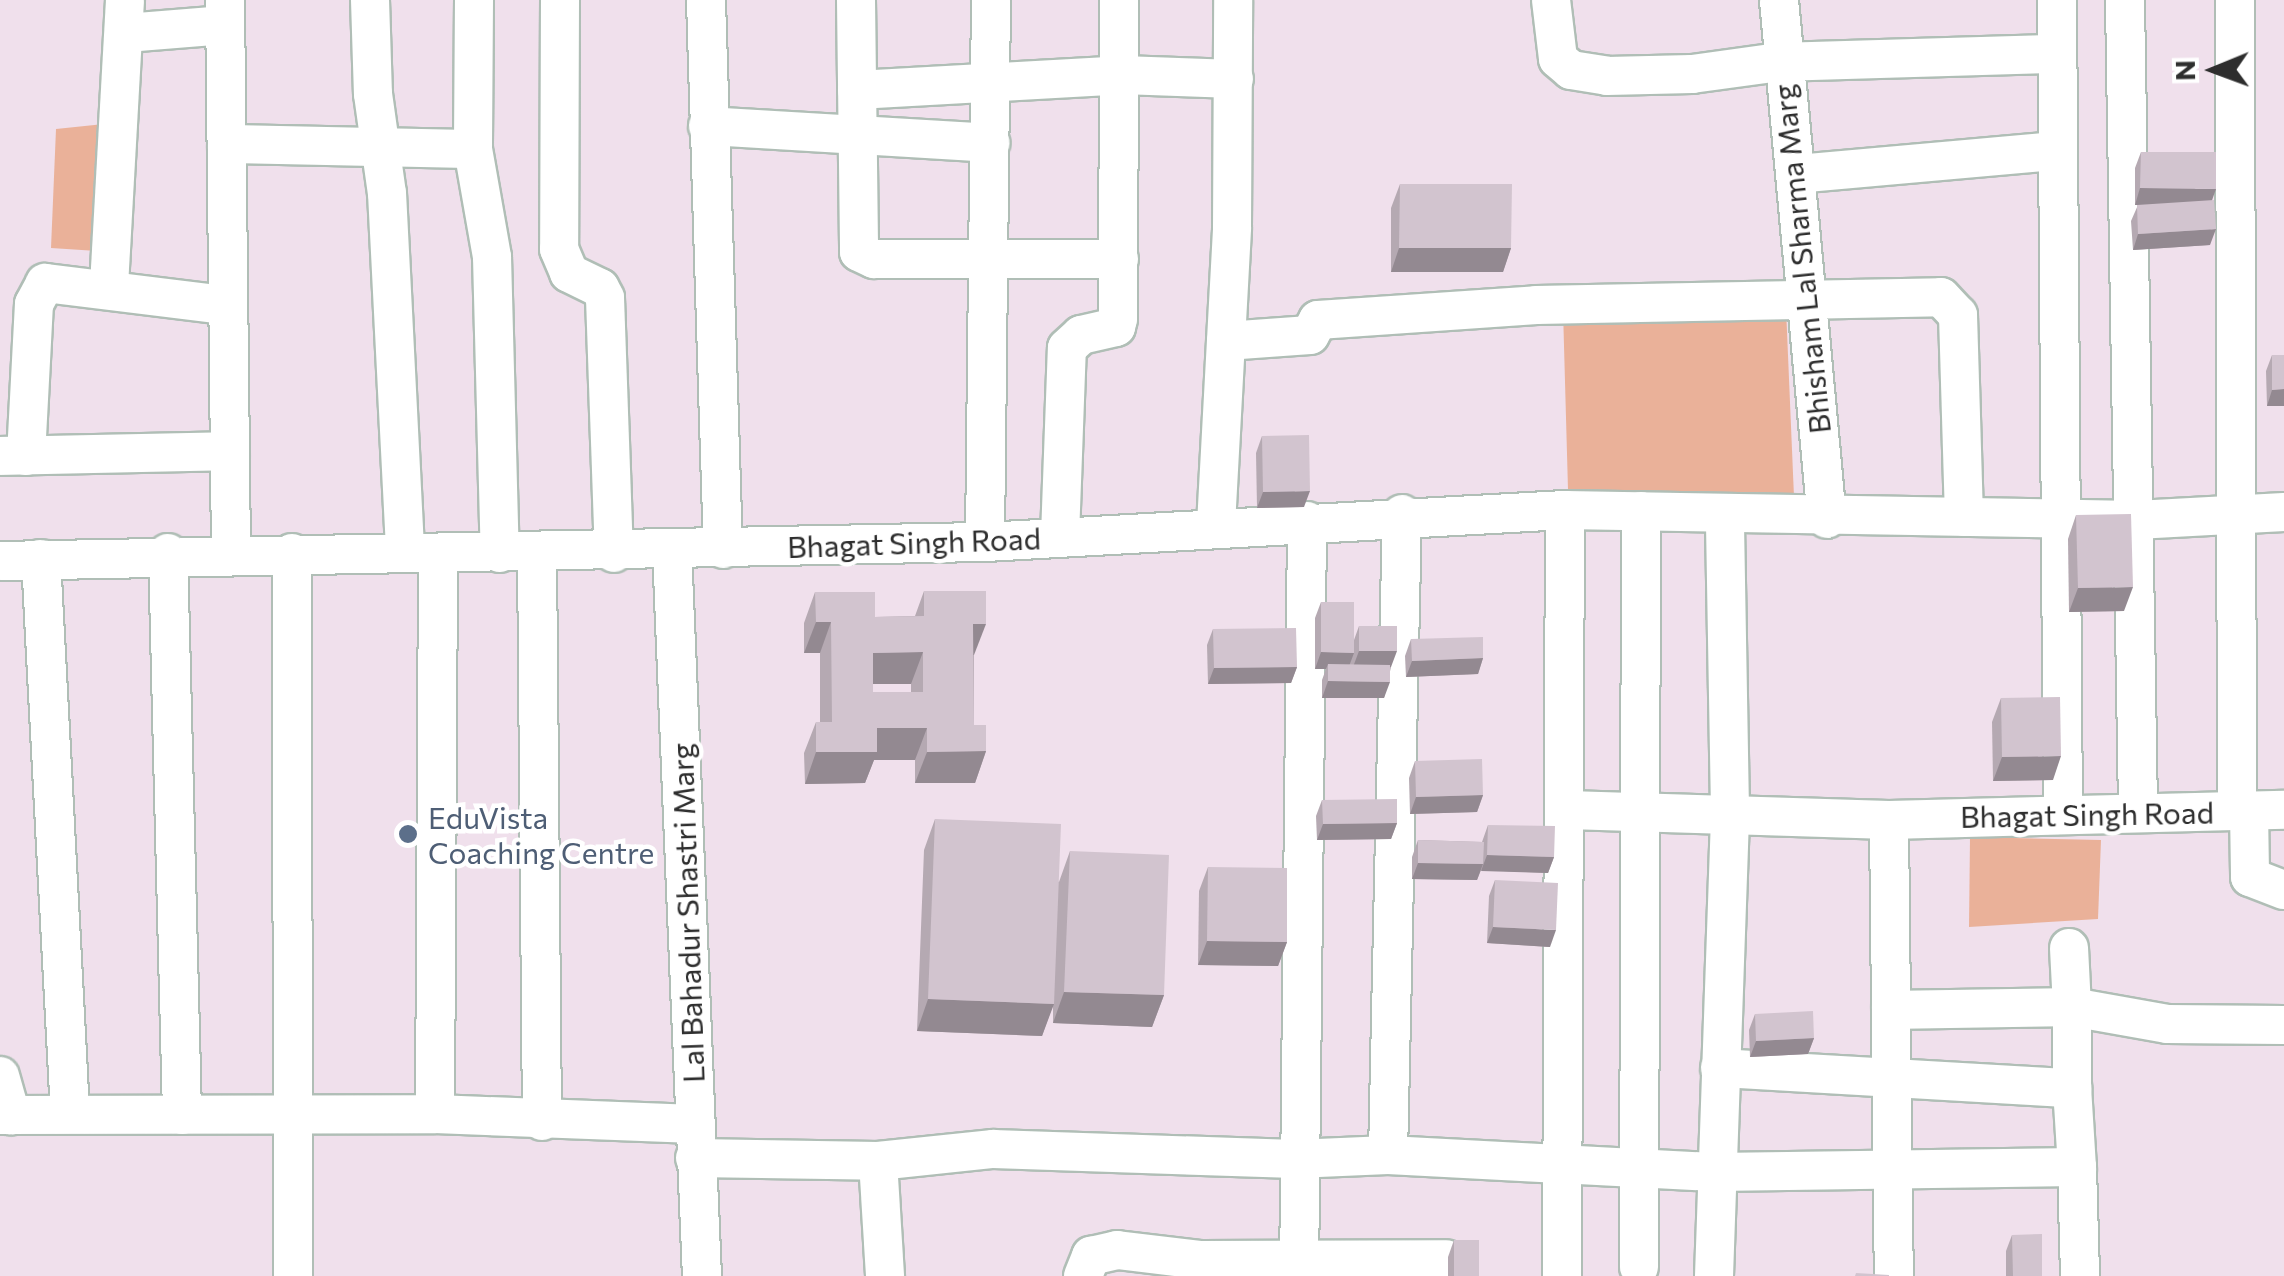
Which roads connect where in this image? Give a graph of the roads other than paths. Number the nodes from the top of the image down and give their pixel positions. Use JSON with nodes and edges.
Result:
{"nodes":[{"id":1,"x":370,"y":0,"type":"edge"},
{"id":2,"x":474,"y":0,"type":"edge"},
{"id":3,"x":560,"y":0,"type":"edge"},
{"id":4,"x":706,"y":0,"type":"edge"},
{"id":5,"x":856,"y":0,"type":"edge"},
{"id":6,"x":991,"y":0,"type":"edge"},
{"id":7,"x":1119,"y":0,"type":"edge"},
{"id":8,"x":1234,"y":0,"type":"edge"},
{"id":9,"x":1551,"y":0,"type":"edge"},
{"id":10,"x":1779,"y":0,"type":"edge"},
{"id":11,"x":2057,"y":0,"type":"edge"},
{"id":12,"x":2126,"y":0,"type":"edge"},
{"id":13,"x":2235,"y":0,"type":"edge"},
{"id":14,"x":225,"y":12,"type":"edge"},
{"id":15,"x":126,"y":17,"type":"edge"},
{"id":16,"x":2056,"y":54,"type":"junction"},
{"id":17,"x":1780,"y":62,"type":"junction"},
{"id":18,"x":1122,"y":75,"type":"junction"},
{"id":19,"x":990,"y":80,"type":"junction"},
{"id":20,"x":1234,"y":80,"type":"junction"},
{"id":21,"x":857,"y":90,"type":"junction"},
{"id":22,"x":708,"y":126,"type":"junction"},
{"id":23,"x":856,"y":131,"type":"junction"},
{"id":24,"x":226,"y":144,"type":"junction"},
{"id":25,"x":990,"y":144,"type":"junction"},
{"id":26,"x":473,"y":149,"type":"junction"},
{"id":27,"x":381,"y":151,"type":"junction"},
{"id":28,"x":2056,"y":151,"type":"junction"},
{"id":29,"x":1797,"y":174,"type":"junction"},
{"id":30,"x":988,"y":257,"type":"junction"},
{"id":31,"x":1119,"y":258,"type":"junction"},
{"id":32,"x":109,"y":286,"type":"junction"},
{"id":33,"x":1806,"y":298,"type":"junction"},
{"id":34,"x":225,"y":305,"type":"junction"},
{"id":35,"x":1226,"y":340,"type":"junction"},
{"id":36,"x":230,"y":451,"type":"junction"},
{"id":37,"x":13,"y":456,"type":"edge"},
{"id":38,"x":1565,"y":510,"type":"junction"},
{"id":39,"x":1641,"y":511,"type":"junction"},
{"id":40,"x":2284,"y":512,"type":"edge"},
{"id":41,"x":2236,"y":513,"type":"junction"},
{"id":42,"x":1402,"y":514,"type":"junction"},
{"id":43,"x":1725,"y":514,"type":"junction"},
{"id":44,"x":2059,"y":516,"type":"junction"},
{"id":45,"x":1964,"y":517,"type":"junction"},
{"id":46,"x":1827,"y":519,"type":"junction"},
{"id":47,"x":2136,"y":520,"type":"junction"},
{"id":48,"x":1308,"y":521,"type":"junction"},
{"id":49,"x":1216,"y":525,"type":"junction"},
{"id":50,"x":1060,"y":536,"type":"junction"},
{"id":51,"x":985,"y":542,"type":"junction"},
{"id":52,"x":672,"y":549,"type":"junction"},
{"id":53,"x":724,"y":550,"type":"junction"},
{"id":54,"x":614,"y":552,"type":"junction"},
{"id":55,"x":231,"y":553,"type":"junction"},
{"id":56,"x":292,"y":553,"type":"junction"},
{"id":57,"x":422,"y":553,"type":"junction"},
{"id":58,"x":518,"y":553,"type":"junction"},
{"id":59,"x":168,"y":554,"type":"junction"},
{"id":60,"x":41,"y":559,"type":"junction"},
{"id":61,"x":0,"y":561,"type":"edge"},
{"id":62,"x":1645,"y":808,"type":"junction"},
{"id":63,"x":1568,"y":810,"type":"junction"},
{"id":64,"x":1730,"y":810,"type":"junction"},
{"id":65,"x":2257,"y":810,"type":"edge"},
{"id":66,"x":2138,"y":812,"type":"junction"},
{"id":67,"x":2063,"y":814,"type":"junction"},
{"id":68,"x":1889,"y":820,"type":"junction"},
{"id":69,"x":2284,"y":890,"type":"edge"},
{"id":70,"x":2069,"y":948,"type":"dead end"},
{"id":71,"x":2072,"y":1007,"type":"junction"},
{"id":72,"x":1891,"y":1010,"type":"junction"},
{"id":73,"x":2284,"y":1025,"type":"edge"},
{"id":74,"x":1720,"y":1068,"type":"junction"},
{"id":75,"x":0,"y":1076,"type":"edge"},
{"id":76,"x":1893,"y":1076,"type":"junction"},
{"id":77,"x":2072,"y":1088,"type":"junction"},
{"id":78,"x":70,"y":1113,"type":"junction"},
{"id":79,"x":182,"y":1114,"type":"junction"},
{"id":80,"x":436,"y":1114,"type":"junction"},
{"id":81,"x":6,"y":1115,"type":"edge"},
{"id":82,"x":294,"y":1116,"type":"junction"},
{"id":83,"x":542,"y":1120,"type":"junction"},
{"id":84,"x":695,"y":1141,"type":"junction"},
{"id":85,"x":1388,"y":1155,"type":"junction"},
{"id":86,"x":1295,"y":1159,"type":"junction"},
{"id":87,"x":878,"y":1161,"type":"junction"},
{"id":88,"x":1561,"y":1165,"type":"junction"},
{"id":89,"x":1893,"y":1165,"type":"junction"},
{"id":90,"x":1642,"y":1168,"type":"junction"},
{"id":91,"x":2077,"y":1168,"type":"junction"},
{"id":92,"x":1716,"y":1172,"type":"junction"},
{"id":93,"x":1446,"y":1260,"type":"dead end"},
{"id":94,"x":1299,"y":1267,"type":"edge"},
{"id":95,"x":1639,"y":1267,"type":"dead end"},
{"id":96,"x":293,"y":1276,"type":"edge"},
{"id":97,"x":702,"y":1276,"type":"edge"},
{"id":98,"x":886,"y":1276,"type":"edge"},
{"id":99,"x":1083,"y":1276,"type":"edge"},
{"id":100,"x":1562,"y":1276,"type":"edge"},
{"id":101,"x":1714,"y":1276,"type":"edge"},
{"id":102,"x":1894,"y":1276,"type":"edge"},
{"id":103,"x":2080,"y":1276,"type":"edge"}],
"edges":[{"from":1,"to":27,"type":"street"},
{"from":2,"to":26,"type":"street"},
{"from":3,"to":54,"type":"street"},
{"from":4,"to":22,"type":"street"},
{"from":5,"to":21,"type":"street"},
{"from":6,"to":19,"type":"street"},
{"from":7,"to":18,"type":"street"},
{"from":8,"to":20,"type":"street"},
{"from":9,"to":17,"type":"street"},
{"from":10,"to":17,"type":"street","name":"Bhisham Lal Sharma Marg"},
{"from":11,"to":16,"type":"street"},
{"from":12,"to":47,"type":"street"},
{"from":13,"to":41,"type":"street"},
{"from":14,"to":15,"type":"street"},
{"from":14,"to":24,"type":"street"},
{"from":15,"to":32,"type":"street"},
{"from":16,"to":17,"type":"street"},
{"from":16,"to":28,"type":"street"},
{"from":17,"to":29,"type":"street","name":"Bhisham Lal Sharma Marg"},
{"from":18,"to":19,"type":"street"},
{"from":18,"to":20,"type":"street"},
{"from":18,"to":31,"type":"street"},
{"from":19,"to":21,"type":"street"},
{"from":19,"to":25,"type":"street"},
{"from":20,"to":35,"type":"street"},
{"from":21,"to":23,"type":"street"},
{"from":22,"to":23,"type":"street"},
{"from":22,"to":53,"type":"street"},
{"from":23,"to":25,"type":"street"},
{"from":23,"to":30,"type":"street"},
{"from":24,"to":27,"type":"street"},
{"from":24,"to":34,"type":"street"},
{"from":25,"to":30,"type":"street"},
{"from":26,"to":27,"type":"street"},
{"from":26,"to":58,"type":"street"},
{"from":27,"to":57,"type":"street"},
{"from":28,"to":29,"type":"street"},
{"from":28,"to":44,"type":"street"},
{"from":29,"to":33,"type":"street","name":"Bhisham Lal Sharma Marg"},
{"from":30,"to":31,"type":"street"},
{"from":30,"to":51,"type":"street"},
{"from":31,"to":50,"type":"street"},
{"from":32,"to":34,"type":"street"},
{"from":32,"to":37,"type":"street"},
{"from":33,"to":35,"type":"street"},
{"from":33,"to":45,"type":"street"},
{"from":33,"to":46,"type":"street","name":"Bhisham Lal Sharma Marg"},
{"from":34,"to":36,"type":"street"},
{"from":35,"to":49,"type":"street"},
{"from":36,"to":37,"type":"street"},
{"from":36,"to":55,"type":"street"},
{"from":38,"to":39,"type":"street","name":"Bhagat Singh Road"},
{"from":38,"to":42,"type":"street","name":"Bhagat Singh Road"},
{"from":38,"to":63,"type":"street"},
{"from":39,"to":43,"type":"street","name":"Bhagat Singh Road"},
{"from":39,"to":62,"type":"street"},
{"from":40,"to":41,"type":"street","name":"Bhagat Singh Road"},
{"from":41,"to":47,"type":"street","name":"Bhagat Singh Road"},
{"from":41,"to":65,"type":"street"},
{"from":42,"to":48,"type":"street","name":"Bhagat Singh Road"},
{"from":42,"to":85,"type":"street"},
{"from":43,"to":46,"type":"street","name":"Bhagat Singh Road"},
{"from":43,"to":64,"type":"street"},
{"from":44,"to":45,"type":"street","name":"Bhagat Singh Road"},
{"from":44,"to":47,"type":"street","name":"Bhagat Singh Road"},
{"from":44,"to":67,"type":"street"},
{"from":45,"to":46,"type":"street","name":"Bhagat Singh Road"},
{"from":47,"to":66,"type":"street"},
{"from":48,"to":49,"type":"street","name":"Bhagat Singh Road"},
{"from":48,"to":86,"type":"street"},
{"from":49,"to":50,"type":"street","name":"Bhagat Singh Road"},
{"from":50,"to":51,"type":"street","name":"Bhagat Singh Road"},
{"from":51,"to":53,"type":"street","name":"Bhagat Singh Road"},
{"from":52,"to":53,"type":"street","name":"Bhagat Singh Road"},
{"from":52,"to":54,"type":"street","name":"Bhagat Singh Road"},
{"from":52,"to":84,"type":"street","name":"Lal Bahadur Shastri Marg"},
{"from":54,"to":58,"type":"street","name":"Bhagat Singh Road"},
{"from":55,"to":56,"type":"street","name":"Bhagat Singh Road"},
{"from":55,"to":59,"type":"street","name":"Bhagat Singh Road"},
{"from":56,"to":57,"type":"street","name":"Bhagat Singh Road"},
{"from":56,"to":82,"type":"street"},
{"from":57,"to":58,"type":"street","name":"Bhagat Singh Road"},
{"from":57,"to":80,"type":"street"},
{"from":58,"to":83,"type":"street"},
{"from":59,"to":60,"type":"street","name":"Bhagat Singh Road"},
{"from":59,"to":79,"type":"street"},
{"from":60,"to":61,"type":"street","name":"Bhagat Singh Road"},
{"from":60,"to":78,"type":"street"},
{"from":62,"to":63,"type":"street","name":"Bhagat Singh Road"},
{"from":62,"to":64,"type":"street","name":"Bhagat Singh Road"},
{"from":62,"to":90,"type":"street"},
{"from":63,"to":88,"type":"street"},
{"from":64,"to":68,"type":"street","name":"Bhagat Singh Road"},
{"from":64,"to":74,"type":"street"},
{"from":65,"to":66,"type":"street","name":"Bhagat Singh Road"},
{"from":65,"to":69,"type":"street"},
{"from":66,"to":67,"type":"street","name":"Bhagat Singh Road"},
{"from":67,"to":68,"type":"street","name":"Bhagat Singh Road"},
{"from":68,"to":72,"type":"street"},
{"from":70,"to":71,"type":"street"},
{"from":71,"to":72,"type":"street"},
{"from":71,"to":73,"type":"street"},
{"from":71,"to":77,"type":"street"},
{"from":72,"to":76,"type":"street"},
{"from":74,"to":76,"type":"street"},
{"from":74,"to":92,"type":"street"},
{"from":75,"to":81,"type":"street"},
{"from":76,"to":77,"type":"street"},
{"from":76,"to":89,"type":"street"},
{"from":77,"to":91,"type":"street"},
{"from":78,"to":79,"type":"street"},
{"from":78,"to":81,"type":"street"},
{"from":79,"to":82,"type":"street"},
{"from":80,"to":82,"type":"street"},
{"from":80,"to":83,"type":"street"},
{"from":82,"to":96,"type":"street"},
{"from":83,"to":84,"type":"street"},
{"from":84,"to":87,"type":"street"},
{"from":84,"to":97,"type":"street","name":"Lal Bahadur Shastri Marg"},
{"from":85,"to":86,"type":"street"},
{"from":85,"to":88,"type":"street"},
{"from":86,"to":87,"type":"street"},
{"from":86,"to":94,"type":"street"},
{"from":87,"to":98,"type":"street"},
{"from":88,"to":90,"type":"street"},
{"from":88,"to":100,"type":"street"},
{"from":89,"to":91,"type":"street"},
{"from":89,"to":92,"type":"street"},
{"from":89,"to":102,"type":"street"},
{"from":90,"to":92,"type":"street"},
{"from":90,"to":95,"type":"street"},
{"from":91,"to":103,"type":"street"},
{"from":92,"to":101,"type":"street"},
{"from":93,"to":94,"type":"street"},
{"from":94,"to":99,"type":"street"}]}
